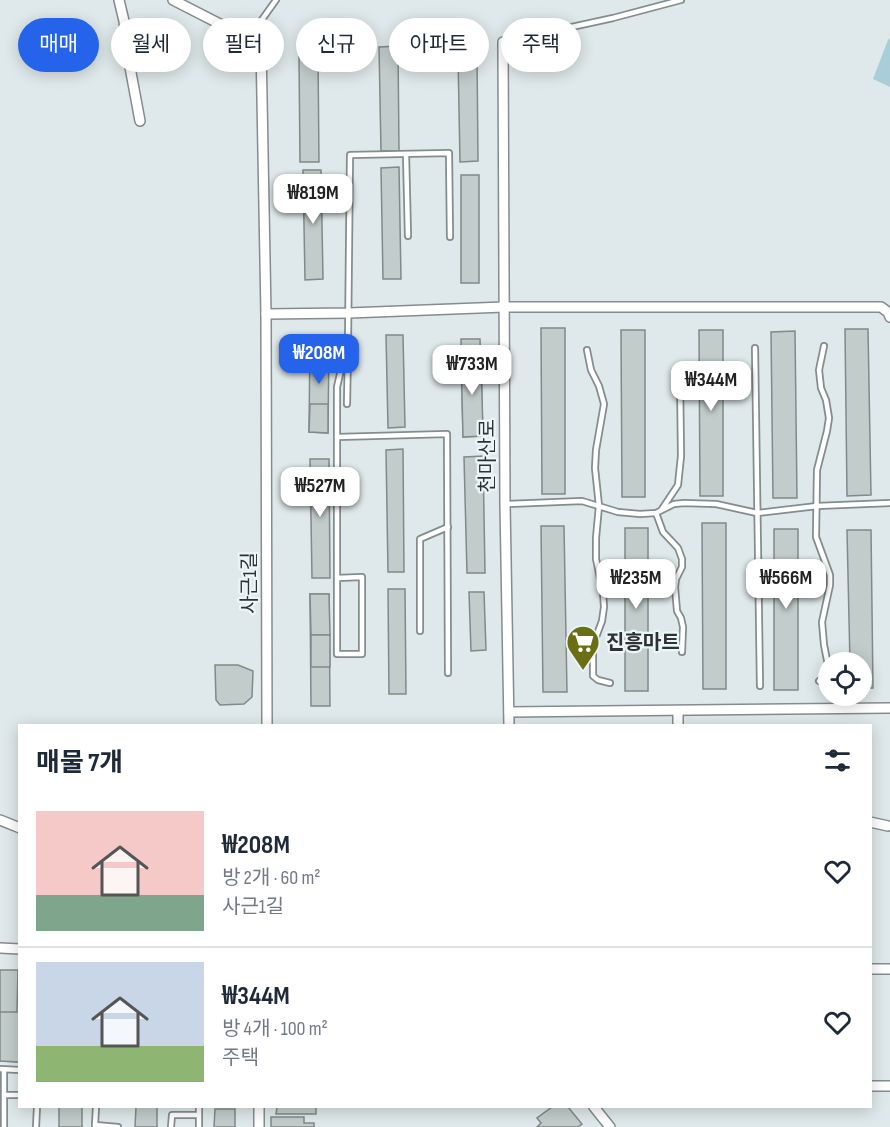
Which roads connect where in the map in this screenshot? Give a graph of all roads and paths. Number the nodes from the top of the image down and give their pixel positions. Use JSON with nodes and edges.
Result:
{"nodes":[{"id":1,"x":119,"y":0,"type":"edge"},
{"id":2,"x":174,"y":0,"type":"edge"},
{"id":3,"x":276,"y":0,"type":"edge"},
{"id":4,"x":681,"y":0,"type":"edge"},
{"id":5,"x":206,"y":18,"type":"edge"},
{"id":6,"x":263,"y":18,"type":"edge"},
{"id":7,"x":581,"y":25,"type":"edge"},
{"id":8,"x":262,"y":72,"type":"edge"},
{"id":9,"x":503,"y":72,"type":"edge"},
{"id":10,"x":140,"y":121,"type":"dead end"},
{"id":11,"x":406,"y":154,"type":"junction"},
{"id":12,"x":408,"y":236,"type":"dead end"},
{"id":13,"x":450,"y":237,"type":"dead end"},
{"id":14,"x":504,"y":307,"type":"junction"},
{"id":15,"x":349,"y":313,"type":"junction"},
{"id":16,"x":266,"y":314,"type":"junction"},
{"id":17,"x":890,"y":317,"type":"edge"},
{"id":18,"x":348,"y":339,"type":"junction"},
{"id":19,"x":824,"y":346,"type":"dead end"},
{"id":20,"x":755,"y":348,"type":"dead end"},
{"id":21,"x":587,"y":350,"type":"dead end"},
{"id":22,"x":680,"y":375,"type":"dead end"},
{"id":23,"x":347,"y":404,"type":"dead end"},
{"id":24,"x":337,"y":437,"type":"junction"},
{"id":25,"x":890,"y":503,"type":"edge"},
{"id":26,"x":505,"y":504,"type":"junction"},
{"id":27,"x":598,"y":506,"type":"junction"},
{"id":28,"x":817,"y":506,"type":"junction"},
{"id":29,"x":662,"y":509,"type":"junction"},
{"id":30,"x":656,"y":513,"type":"junction"},
{"id":31,"x":757,"y":513,"type":"junction"},
{"id":32,"x":448,"y":527,"type":"junction"},
{"id":33,"x":337,"y":578,"type":"junction"},
{"id":34,"x":420,"y":631,"type":"dead end"},
{"id":35,"x":570,"y":645,"type":"dead end"},
{"id":36,"x":593,"y":645,"type":"junction"},
{"id":37,"x":682,"y":652,"type":"dead end"},
{"id":38,"x":825,"y":652,"type":"edge"},
{"id":39,"x":448,"y":673,"type":"dead end"},
{"id":40,"x":610,"y":683,"type":"dead end"},
{"id":41,"x":760,"y":686,"type":"dead end"},
{"id":42,"x":890,"y":708,"type":"edge"},
{"id":43,"x":678,"y":711,"type":"junction"},
{"id":44,"x":509,"y":712,"type":"junction"},
{"id":45,"x":267,"y":724,"type":"edge"},
{"id":46,"x":509,"y":724,"type":"edge"},
{"id":47,"x":678,"y":724,"type":"edge"},
{"id":48,"x":0,"y":820,"type":"edge"},
{"id":49,"x":872,"y":822,"type":"edge"},
{"id":50,"x":888,"y":826,"type":"dead end"},
{"id":51,"x":18,"y":827,"type":"edge"},
{"id":52,"x":0,"y":948,"type":"edge"},
{"id":53,"x":18,"y":949,"type":"edge"},
{"id":54,"x":872,"y":969,"type":"edge"},
{"id":55,"x":890,"y":969,"type":"edge"},
{"id":56,"x":2,"y":1069,"type":"edge"},
{"id":57,"x":18,"y":1070,"type":"edge"},
{"id":58,"x":872,"y":1086,"type":"edge"},
{"id":59,"x":890,"y":1086,"type":"edge"},
{"id":60,"x":4,"y":1095,"type":"junction"},
{"id":61,"x":18,"y":1095,"type":"edge"},
{"id":62,"x":36,"y":1108,"type":"edge"},
{"id":63,"x":96,"y":1108,"type":"edge"},
{"id":64,"x":199,"y":1108,"type":"edge"},
{"id":65,"x":259,"y":1108,"type":"edge"},
{"id":66,"x":595,"y":1108,"type":"edge"},
{"id":67,"x":199,"y":1115,"type":"junction"},
{"id":68,"x":95,"y":1126,"type":"edge"},
{"id":69,"x":4,"y":1127,"type":"edge"},
{"id":70,"x":36,"y":1127,"type":"edge"},
{"id":71,"x":118,"y":1127,"type":"edge"},
{"id":72,"x":171,"y":1127,"type":"edge"},
{"id":73,"x":199,"y":1127,"type":"edge"},
{"id":74,"x":259,"y":1127,"type":"edge"},
{"id":75,"x":609,"y":1127,"type":"edge"}],
"edges":[{"from":1,"to":10,"type":"street"},
{"from":2,"to":5,"type":"street"},
{"from":3,"to":6,"type":"lane"},
{"from":4,"to":7,"type":"lane"},
{"from":8,"to":16,"type":"street","name":"사근1길"},
{"from":9,"to":14,"type":"street","name":"천마산로"},
{"from":11,"to":12,"type":"lane"},
{"from":11,"to":13,"type":"lane"},
{"from":11,"to":15,"type":"lane"},
{"from":14,"to":15,"type":"street"},
{"from":14,"to":17,"type":"street"},
{"from":14,"to":26,"type":"street","name":"천마산로"},
{"from":15,"to":16,"type":"street"},
{"from":15,"to":18,"type":"lane"},
{"from":16,"to":45,"type":"street","name":"사근1길"},
{"from":18,"to":23,"type":"lane"},
{"from":18,"to":24,"type":"lane"},
{"from":19,"to":28,"type":"lane"},
{"from":20,"to":31,"type":"lane"},
{"from":21,"to":27,"type":"lane"},
{"from":22,"to":29,"type":"lane"},
{"from":24,"to":32,"type":"lane"},
{"from":24,"to":33,"type":"lane"},
{"from":25,"to":28,"type":"lane"},
{"from":26,"to":27,"type":"lane"},
{"from":26,"to":44,"type":"street","name":"천마산로"},
{"from":27,"to":30,"type":"lane"},
{"from":27,"to":36,"type":"lane"},
{"from":28,"to":31,"type":"lane"},
{"from":28,"to":38,"type":"lane"},
{"from":29,"to":30,"type":"lane"},
{"from":29,"to":31,"type":"lane"},
{"from":30,"to":37,"type":"lane"},
{"from":31,"to":41,"type":"lane"},
{"from":32,"to":34,"type":"lane"},
{"from":32,"to":39,"type":"lane"},
{"from":33,"to":33,"type":"lane"},
{"from":35,"to":36,"type":"lane"},
{"from":36,"to":40,"type":"lane"},
{"from":42,"to":43,"type":"street"},
{"from":43,"to":44,"type":"street"},
{"from":43,"to":47,"type":"street"},
{"from":44,"to":46,"type":"street","name":"천마산로"},
{"from":48,"to":51,"type":"street"},
{"from":49,"to":50,"type":"street"},
{"from":52,"to":53,"type":"street"},
{"from":54,"to":55,"type":"street"},
{"from":56,"to":57,"type":"lane"},
{"from":56,"to":60,"type":"lane"},
{"from":58,"to":59,"type":"street"},
{"from":60,"to":61,"type":"lane"},
{"from":60,"to":69,"type":"lane"},
{"from":62,"to":70,"type":"lane"},
{"from":63,"to":68,"type":"lane"},
{"from":64,"to":67,"type":"lane"},
{"from":65,"to":74,"type":"street"},
{"from":66,"to":75,"type":"street"},
{"from":67,"to":72,"type":"lane"},
{"from":67,"to":73,"type":"lane"},
{"from":68,"to":71,"type":"lane"}]}
